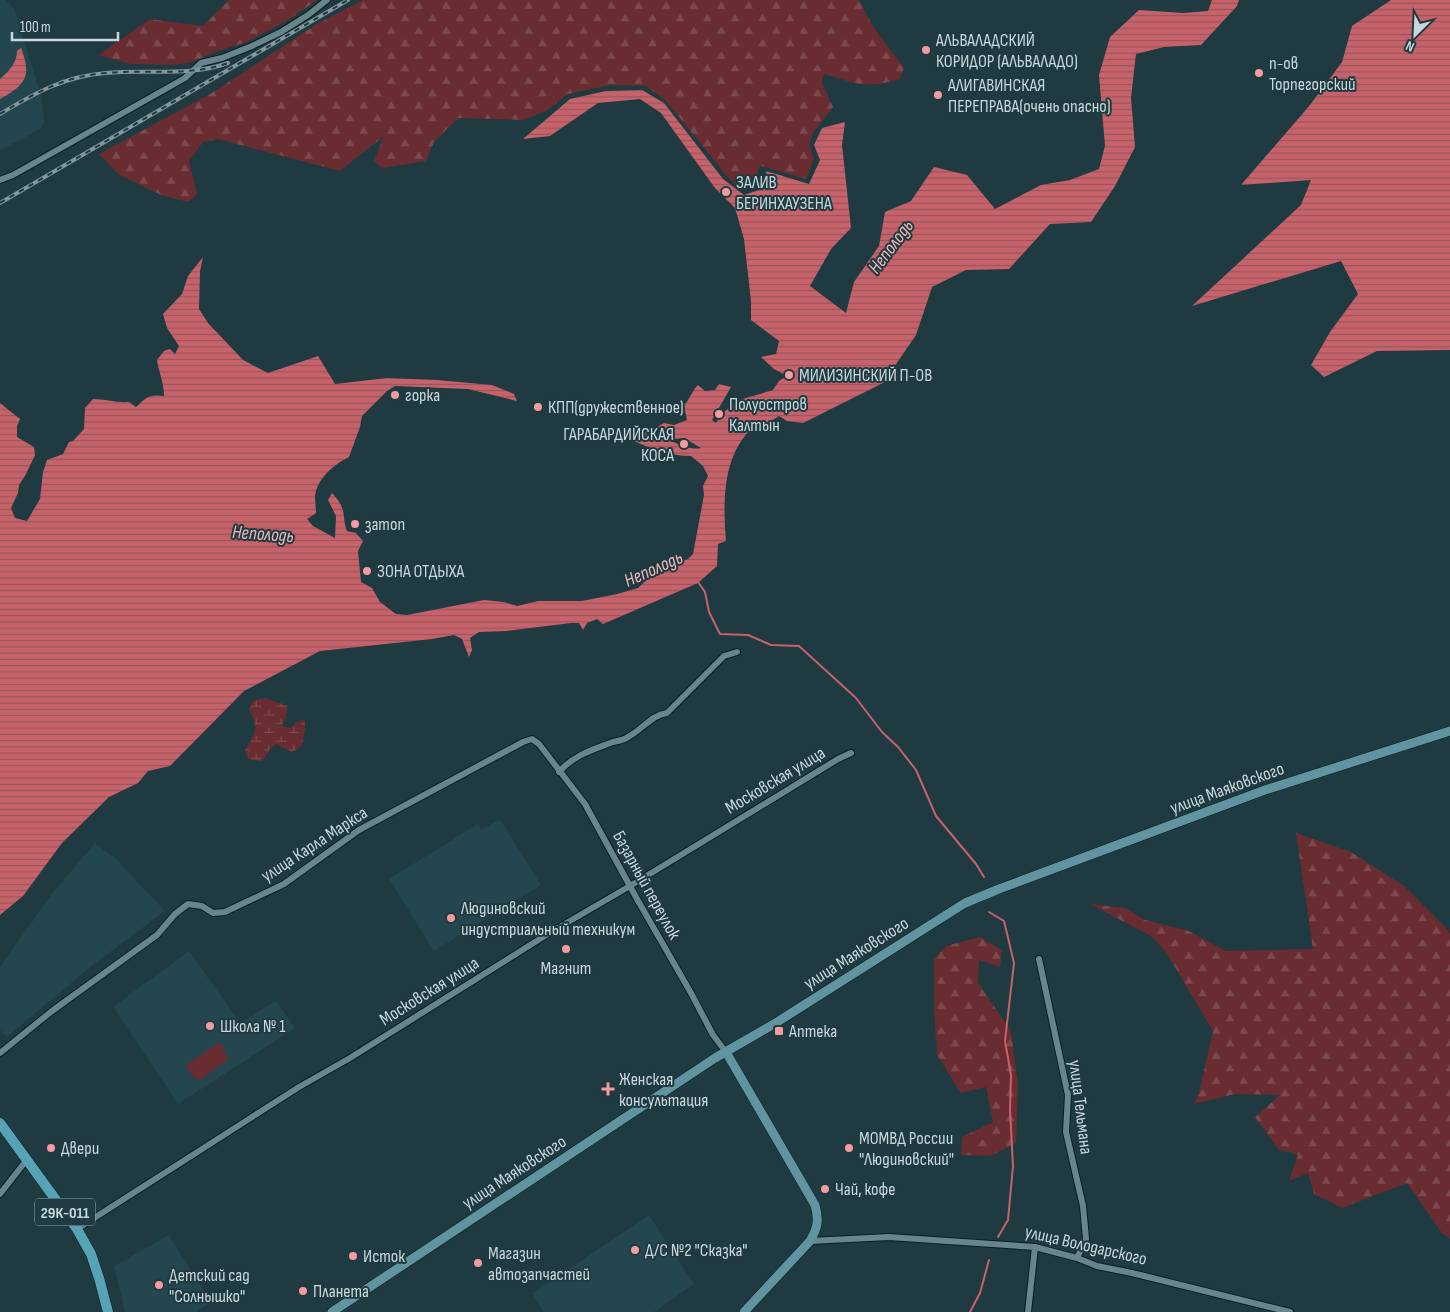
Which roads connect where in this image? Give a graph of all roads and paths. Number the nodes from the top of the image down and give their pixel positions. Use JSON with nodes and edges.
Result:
{"nodes":[{"id":1,"x":327,"y":0,"type":"edge"},
{"id":2,"x":0,"y":180,"type":"edge"},
{"id":3,"x":737,"y":652,"type":"dead end"},
{"id":4,"x":1450,"y":731,"type":"edge"},
{"id":5,"x":532,"y":739,"type":"joint"},
{"id":6,"x":852,"y":753,"type":"dead end"},
{"id":7,"x":559,"y":772,"type":"junction"},
{"id":8,"x":630,"y":886,"type":"junction"},
{"id":9,"x":1039,"y":959,"type":"dead end"},
{"id":10,"x":726,"y":1052,"type":"junction"},
{"id":11,"x":0,"y":1053,"type":"edge"},
{"id":12,"x":0,"y":1123,"type":"edge"},
{"id":13,"x":30,"y":1163,"type":"junction"},
{"id":14,"x":0,"y":1194,"type":"edge"},
{"id":15,"x":77,"y":1229,"type":"junction"},
{"id":16,"x":810,"y":1240,"type":"junction"},
{"id":17,"x":1035,"y":1246,"type":"junction"},
{"id":18,"x":1077,"y":1258,"type":"junction"},
{"id":19,"x":108,"y":1312,"type":"edge"},
{"id":20,"x":332,"y":1312,"type":"edge"},
{"id":21,"x":744,"y":1312,"type":"edge"},
{"id":22,"x":1028,"y":1312,"type":"edge"},
{"id":23,"x":1290,"y":1312,"type":"edge"}],
"edges":[{"from":1,"to":2,"type":"street"},
{"from":3,"to":7,"type":"street"},
{"from":4,"to":10,"type":"street","name":"улица Маяковского"},
{"from":5,"to":7,"type":"street","name":"Базарный переулок"},
{"from":5,"to":11,"type":"street","name":"улица Карла Маркса"},
{"from":6,"to":8,"type":"street","name":"Московская улица"},
{"from":7,"to":8,"type":"street","name":"Базарный переулок"},
{"from":8,"to":10,"type":"street","name":"Базарный переулок"},
{"from":8,"to":15,"type":"street","name":"Московская улица"},
{"from":9,"to":18,"type":"street","name":"улица Тельмана"},
{"from":10,"to":16,"type":"street"},
{"from":10,"to":20,"type":"street","name":"улица Маяковского"},
{"from":12,"to":13,"type":"main road","number":"29К-011"},
{"from":13,"to":14,"type":"street"},
{"from":13,"to":15,"type":"main road","number":"29К-011"},
{"from":15,"to":19,"type":"main road","number":"29К-011"},
{"from":16,"to":17,"type":"street","name":"улица Володарского"},
{"from":16,"to":21,"type":"street"},
{"from":17,"to":18,"type":"street","name":"улица Володарского"},
{"from":17,"to":22,"type":"street"},
{"from":18,"to":23,"type":"street","name":"улица Володарского"}]}
